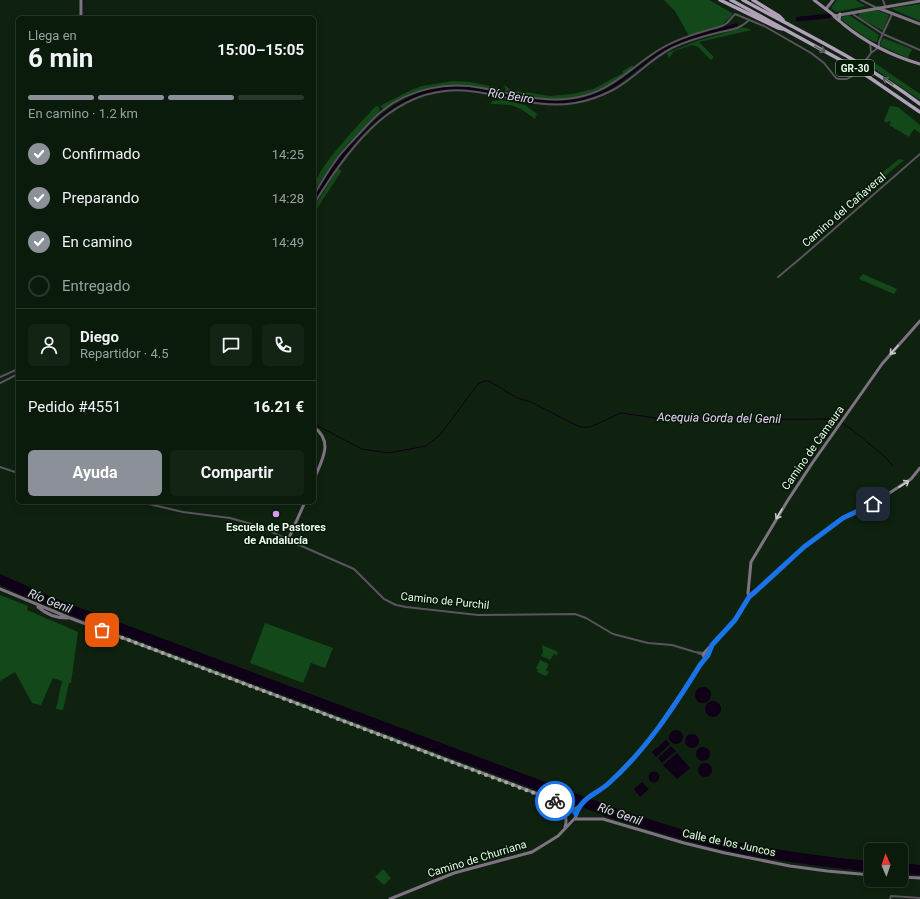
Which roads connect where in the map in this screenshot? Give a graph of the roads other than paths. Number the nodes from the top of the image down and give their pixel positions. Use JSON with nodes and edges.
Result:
{"nodes":[{"id":1,"x":81,"y":0,"type":"edge"},
{"id":2,"x":720,"y":0,"type":"edge"},
{"id":3,"x":731,"y":0,"type":"edge"},
{"id":4,"x":743,"y":0,"type":"edge"},
{"id":5,"x":753,"y":0,"type":"edge"},
{"id":6,"x":814,"y":0,"type":"edge"},
{"id":7,"x":833,"y":0,"type":"edge"},
{"id":8,"x":861,"y":0,"type":"edge"},
{"id":9,"x":883,"y":0,"type":"edge"},
{"id":10,"x":920,"y":1,"type":"edge"},
{"id":11,"x":889,"y":6,"type":"junction"},
{"id":12,"x":877,"y":8,"type":"junction"},
{"id":13,"x":885,"y":8,"type":"junction"},
{"id":14,"x":826,"y":9,"type":"junction"},
{"id":15,"x":853,"y":11,"type":"junction"},
{"id":16,"x":893,"y":13,"type":"junction"},
{"id":17,"x":840,"y":14,"type":"junction"},
{"id":18,"x":81,"y":16,"type":"edge"},
{"id":19,"x":834,"y":16,"type":"junction"},
{"id":20,"x":748,"y":20,"type":"junction"},
{"id":21,"x":839,"y":20,"type":"junction"},
{"id":22,"x":786,"y":22,"type":"junction"},
{"id":23,"x":920,"y":24,"type":"edge"},
{"id":24,"x":786,"y":30,"type":"junction"},
{"id":25,"x":883,"y":34,"type":"junction"},
{"id":26,"x":870,"y":42,"type":"junction"},
{"id":27,"x":879,"y":42,"type":"junction"},
{"id":28,"x":874,"y":44,"type":"junction"},
{"id":29,"x":879,"y":47,"type":"junction"},
{"id":30,"x":920,"y":50,"type":"edge"},
{"id":31,"x":870,"y":53,"type":"junction"},
{"id":32,"x":866,"y":60,"type":"tunnel mouth"},
{"id":33,"x":920,"y":64,"type":"edge"},
{"id":34,"x":856,"y":74,"type":"tunnel mouth"},
{"id":35,"x":920,"y":104,"type":"edge"},
{"id":36,"x":920,"y":112,"type":"edge"},
{"id":37,"x":920,"y":154,"type":"edge"},
{"id":38,"x":316,"y":193,"type":"edge"},
{"id":39,"x":316,"y":201,"type":"edge"},
{"id":40,"x":778,"y":277,"type":"dead end"},
{"id":41,"x":920,"y":321,"type":"edge"},
{"id":42,"x":16,"y":370,"type":"edge"},
{"id":43,"x":16,"y":375,"type":"edge"},
{"id":44,"x":0,"y":377,"type":"edge"},
{"id":45,"x":0,"y":383,"type":"edge"},
{"id":46,"x":316,"y":429,"type":"edge"},
{"id":47,"x":0,"y":467,"type":"edge"},
{"id":48,"x":920,"y":468,"type":"edge"},
{"id":49,"x":16,"y":472,"type":"edge"},
{"id":50,"x":316,"y":473,"type":"edge"},
{"id":51,"x":149,"y":504,"type":"edge"},
{"id":52,"x":303,"y":504,"type":"edge"},
{"id":53,"x":288,"y":540,"type":"junction"},
{"id":54,"x":0,"y":589,"type":"edge"},
{"id":55,"x":749,"y":597,"type":"junction"},
{"id":56,"x":705,"y":655,"type":"junction"},
{"id":57,"x":561,"y":805,"type":"junction"},
{"id":58,"x":578,"y":807,"type":"junction"},
{"id":59,"x":571,"y":810,"type":"junction"},
{"id":60,"x":566,"y":813,"type":"junction"},
{"id":61,"x":575,"y":817,"type":"junction"},
{"id":62,"x":566,"y":819,"type":"junction"},
{"id":63,"x":565,"y":829,"type":"junction"},
{"id":64,"x":864,"y":874,"type":"edge"},
{"id":65,"x":908,"y":877,"type":"edge"},
{"id":66,"x":920,"y":878,"type":"edge"},
{"id":67,"x":920,"y":898,"type":"edge"},
{"id":68,"x":390,"y":899,"type":"edge"},
{"id":69,"x":890,"y":899,"type":"edge"}],
"edges":[{"from":1,"to":18,"type":"street"},
{"from":2,"to":24,"type":"highway"},
{"from":3,"to":24,"type":"highway","number":"GR-30"},
{"from":4,"to":22,"type":"highway","number":"GR-30"},
{"from":5,"to":22,"type":"highway"},
{"from":6,"to":14,"type":"main road"},
{"from":7,"to":14,"type":"street"},
{"from":8,"to":12,"type":"street"},
{"from":9,"to":13,"type":"street"},
{"from":10,"to":11,"type":"street"},
{"from":11,"to":13,"type":"street"},
{"from":11,"to":16,"type":"street"},
{"from":12,"to":13,"type":"street"},
{"from":12,"to":15,"type":"street"},
{"from":13,"to":16,"type":"street"},
{"from":14,"to":19,"type":"main road"},
{"from":15,"to":17,"type":"street"},
{"from":15,"to":25,"type":"street"},
{"from":16,"to":23,"type":"street"},
{"from":16,"to":25,"type":"street"},
{"from":17,"to":19,"type":"street"},
{"from":17,"to":21,"type":"main road"},
{"from":19,"to":21,"type":"main road"},
{"from":20,"to":34,"type":"street"},
{"from":20,"to":38,"type":"street"},
{"from":20,"to":39,"type":"street"},
{"from":21,"to":26,"type":"main road"},
{"from":35,"to":22,"type":"highway","number":"GR-30","one_way":true},
{"from":24,"to":36,"type":"highway","number":"GR-30","one_way":true},
{"from":25,"to":27,"type":"street"},
{"from":25,"to":30,"type":"street"},
{"from":26,"to":28,"type":"main road"},
{"from":26,"to":31,"type":"street"},
{"from":27,"to":28,"type":"street"},
{"from":27,"to":29,"type":"street"},
{"from":28,"to":29,"type":"main road"},
{"from":29,"to":31,"type":"street"},
{"from":29,"to":33,"type":"main road"},
{"from":31,"to":32,"type":"street"},
{"from":37,"to":40,"type":"street","name":"Camino del Cañaveral"},
{"from":41,"to":55,"type":"street","name":"Camino de Camaura","one_way":true},
{"from":42,"to":44,"type":"street"},
{"from":43,"to":45,"type":"street"},
{"from":46,"to":50,"type":"street"},
{"from":47,"to":49,"type":"street"},
{"from":55,"to":48,"type":"street","one_way":true},
{"from":51,"to":53,"type":"street","name":"Camino de Purchil"},
{"from":52,"to":53,"type":"street"},
{"from":53,"to":56,"type":"street","name":"Camino de Purchil"},
{"from":54,"to":57,"type":"street"},
{"from":55,"to":56,"type":"street"},
{"from":56,"to":58,"type":"street"},
{"from":57,"to":59,"type":"street"},
{"from":57,"to":60,"type":"street"},
{"from":58,"to":59,"type":"street"},
{"from":58,"to":61,"type":"street","name":"Camino de Churriana"},
{"from":59,"to":60,"type":"street"},
{"from":59,"to":61,"type":"street"},
{"from":60,"to":62,"type":"street"},
{"from":61,"to":62,"type":"street"},
{"from":61,"to":63,"type":"street","name":"Camino de Churriana"},
{"from":61,"to":64,"type":"street","name":"Calle de los Juncos"},
{"from":62,"to":63,"type":"street"},
{"from":63,"to":68,"type":"street","name":"Camino de Churriana"},
{"from":65,"to":66,"type":"street"},
{"from":67,"to":69,"type":"street"}]}
